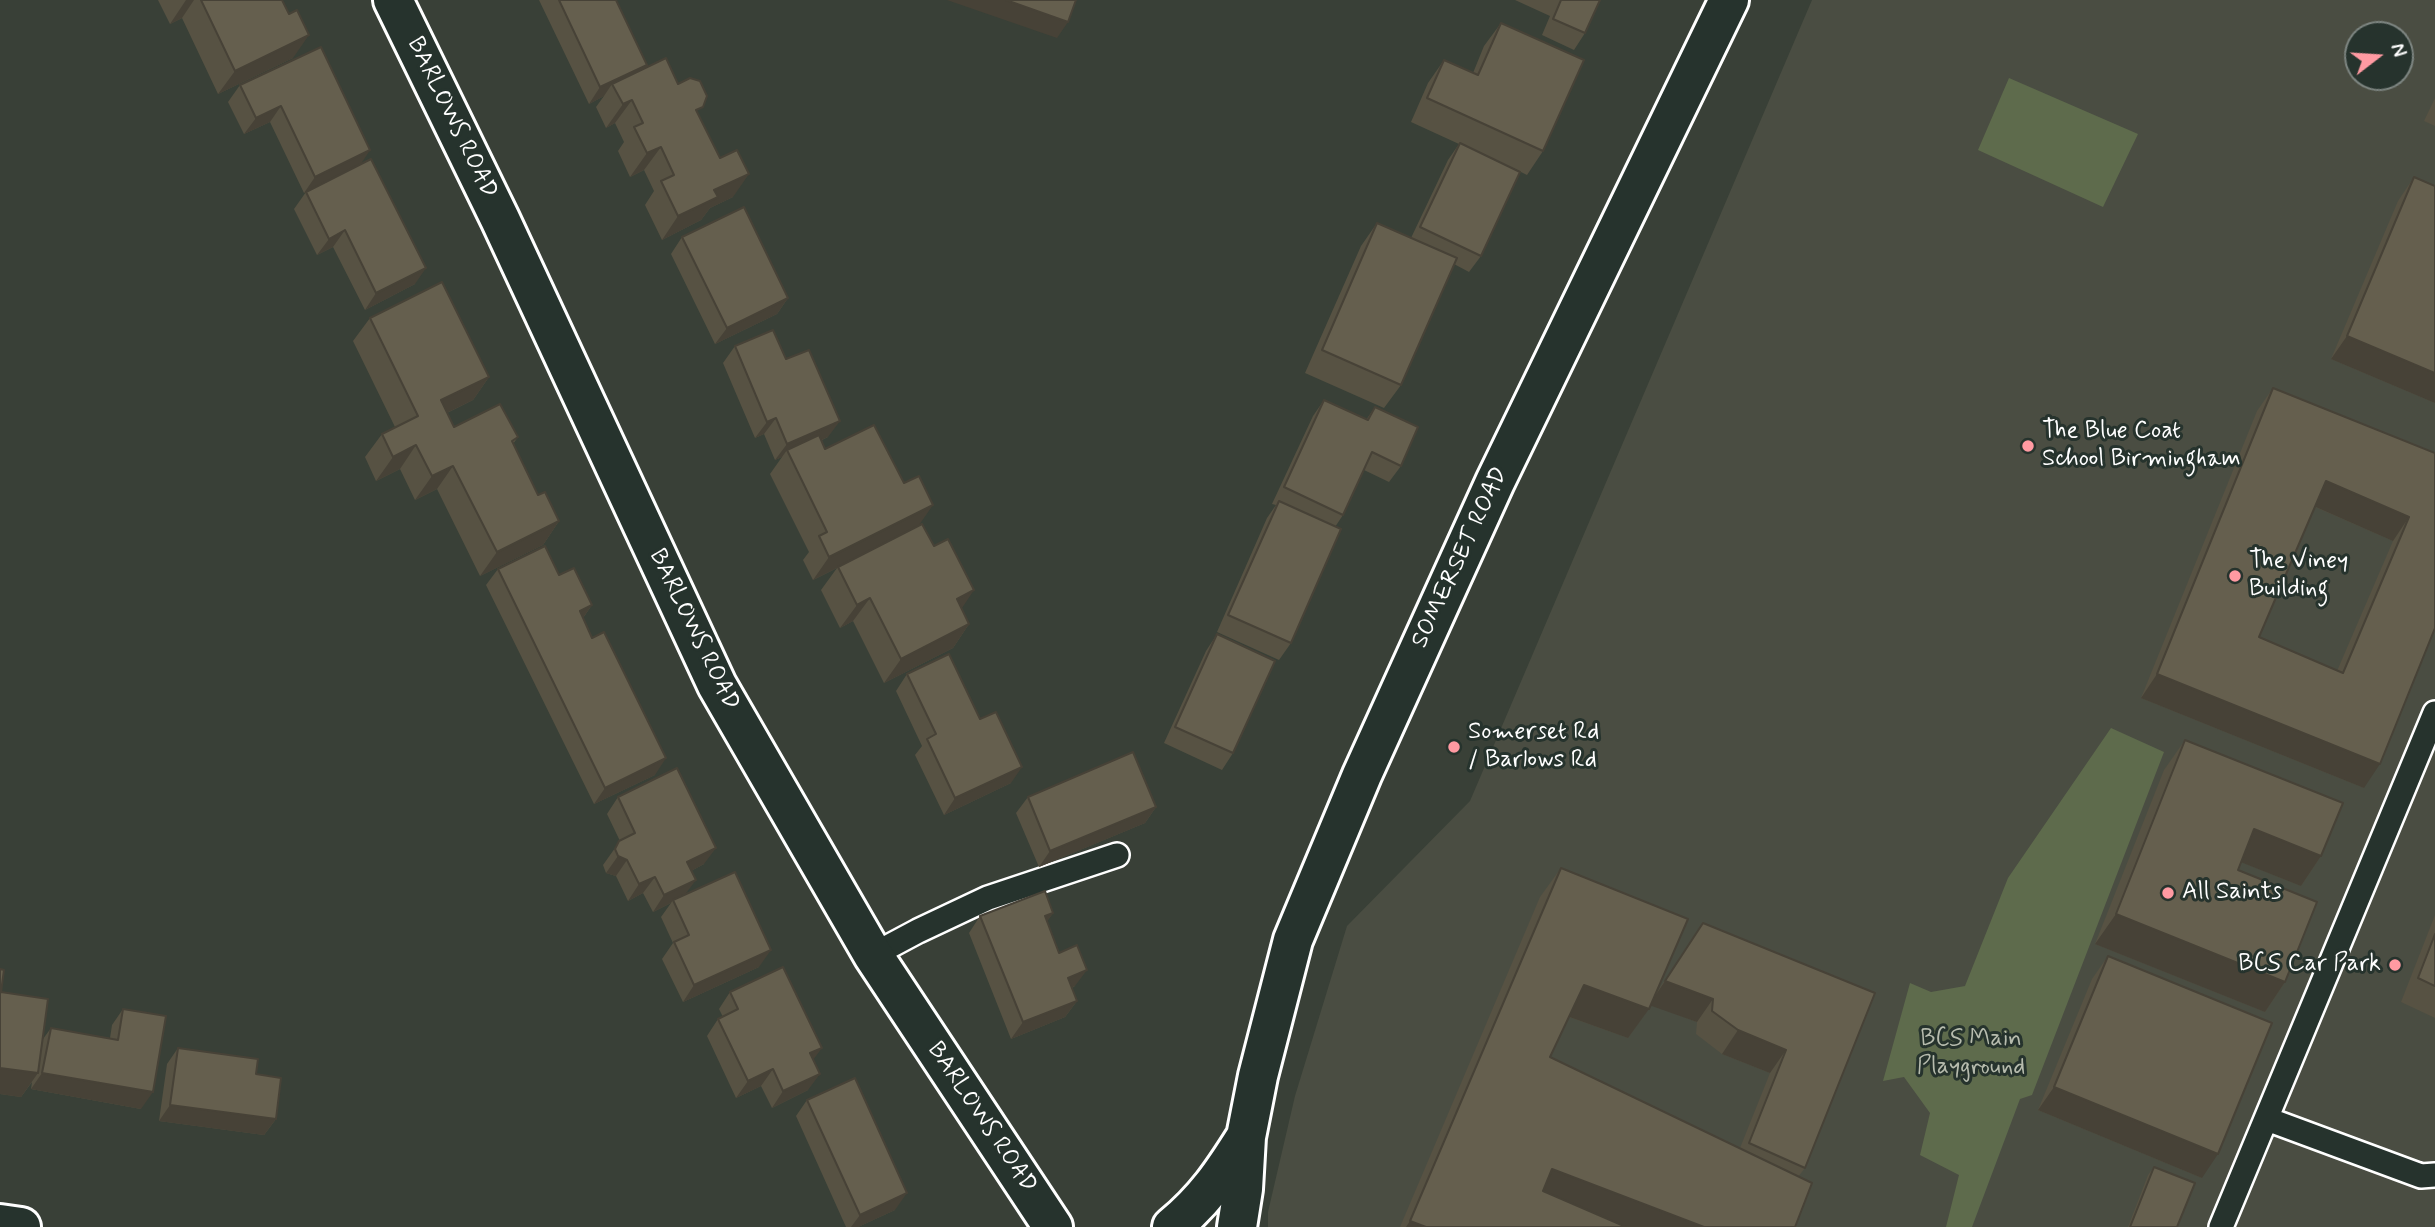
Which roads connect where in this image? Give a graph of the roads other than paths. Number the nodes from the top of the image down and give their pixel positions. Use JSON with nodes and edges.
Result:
{"nodes":[{"id":1,"x":393,"y":0,"type":"edge"},
{"id":2,"x":1729,"y":0,"type":"edge"},
{"id":3,"x":2435,"y":713,"type":"edge"},
{"id":4,"x":1117,"y":855,"type":"dead end"},
{"id":5,"x":873,"y":955,"type":"junction"},
{"id":6,"x":2267,"y":1119,"type":"junction"},
{"id":7,"x":1246,"y":1137,"type":"junction"},
{"id":8,"x":2435,"y":1175,"type":"edge"},
{"id":9,"x":0,"y":1224,"type":"edge"},
{"id":10,"x":21,"y":1227,"type":"edge"},
{"id":11,"x":1053,"y":1227,"type":"edge"},
{"id":12,"x":1172,"y":1227,"type":"edge"},
{"id":13,"x":1237,"y":1227,"type":"edge"},
{"id":14,"x":2221,"y":1227,"type":"edge"}],
"edges":[{"from":1,"to":5,"type":"street","name":"BARLOWS ROAD"},
{"from":2,"to":7,"type":"street","name":"SOMERSET ROAD"},
{"from":3,"to":6,"type":"lane"},
{"from":4,"to":5,"type":"lane"},
{"from":5,"to":11,"type":"street","name":"BARLOWS ROAD"},
{"from":6,"to":8,"type":"lane"},
{"from":6,"to":14,"type":"lane"},
{"from":7,"to":12,"type":"street","name":"SOMERSET ROAD"},
{"from":7,"to":13,"type":"street","name":"SOMERSET ROAD"},
{"from":9,"to":10,"type":"street"}]}
